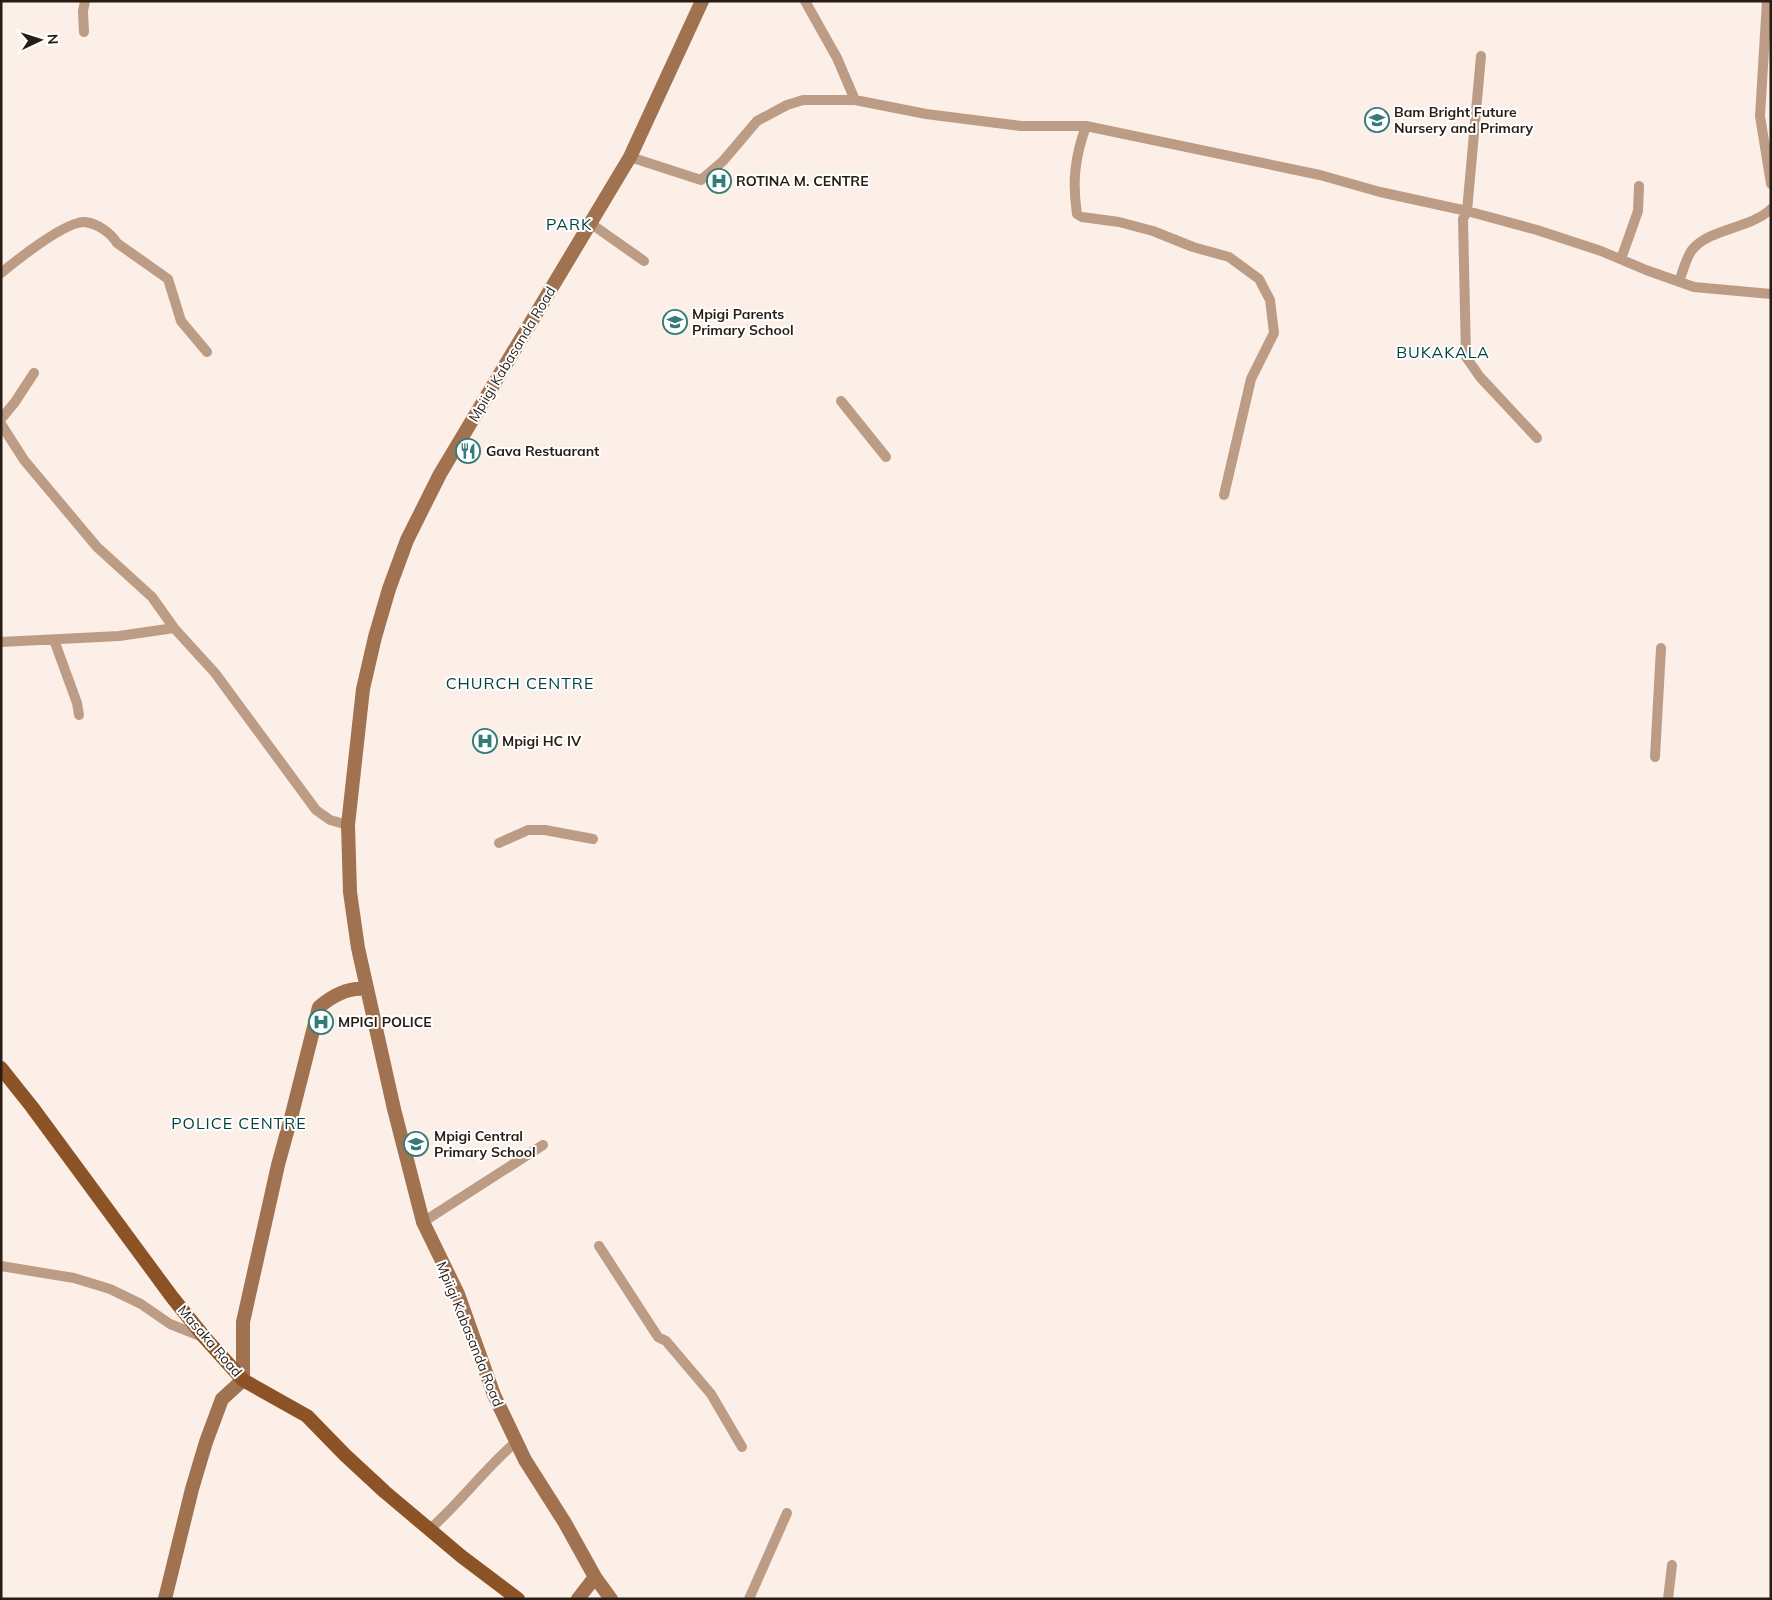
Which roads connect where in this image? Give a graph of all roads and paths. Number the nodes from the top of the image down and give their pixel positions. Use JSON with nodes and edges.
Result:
{"nodes":[{"id":1,"x":85,"y":1,"type":"edge"},
{"id":2,"x":702,"y":1,"type":"edge"},
{"id":3,"x":805,"y":1,"type":"edge"},
{"id":4,"x":1767,"y":1,"type":"edge"},
{"id":5,"x":84,"y":32,"type":"dead end"},
{"id":6,"x":1481,"y":56,"type":"dead end"},
{"id":7,"x":855,"y":100,"type":"junction"},
{"id":8,"x":1086,"y":126,"type":"junction"},
{"id":9,"x":630,"y":157,"type":"junction"},
{"id":10,"x":1771,"y":184,"type":"edge"},
{"id":11,"x":1640,"y":186,"type":"dead end"},
{"id":12,"x":1771,"y":209,"type":"edge"},
{"id":13,"x":1467,"y":211,"type":"junction"},
{"id":14,"x":590,"y":223,"type":"junction"},
{"id":15,"x":1621,"y":259,"type":"junction"},
{"id":16,"x":644,"y":261,"type":"dead end"},
{"id":17,"x":1,"y":273,"type":"edge"},
{"id":18,"x":1679,"y":282,"type":"junction"},
{"id":19,"x":1771,"y":294,"type":"edge"},
{"id":20,"x":207,"y":352,"type":"dead end"},
{"id":21,"x":34,"y":373,"type":"dead end"},
{"id":22,"x":841,"y":401,"type":"dead end"},
{"id":23,"x":1,"y":419,"type":"edge"},
{"id":24,"x":1,"y":424,"type":"edge"},
{"id":25,"x":1537,"y":438,"type":"dead end"},
{"id":26,"x":886,"y":457,"type":"dead end"},
{"id":27,"x":1224,"y":495,"type":"dead end"},
{"id":28,"x":174,"y":628,"type":"junction"},
{"id":29,"x":54,"y":640,"type":"junction"},
{"id":30,"x":1,"y":642,"type":"edge"},
{"id":31,"x":1661,"y":648,"type":"dead end"},
{"id":32,"x":80,"y":715,"type":"dead end"},
{"id":33,"x":1655,"y":757,"type":"dead end"},
{"id":34,"x":348,"y":825,"type":"junction"},
{"id":35,"x":593,"y":839,"type":"dead end"},
{"id":36,"x":499,"y":844,"type":"dead end"},
{"id":37,"x":366,"y":989,"type":"junction"},
{"id":38,"x":1,"y":1068,"type":"edge"},
{"id":39,"x":543,"y":1145,"type":"dead end"},
{"id":40,"x":423,"y":1222,"type":"junction"},
{"id":41,"x":598,"y":1246,"type":"dead end"},
{"id":42,"x":1,"y":1266,"type":"edge"},
{"id":43,"x":205,"y":1338,"type":"junction"},
{"id":44,"x":243,"y":1380,"type":"junction"},
{"id":45,"x":516,"y":1441,"type":"junction"},
{"id":46,"x":742,"y":1447,"type":"dead end"},
{"id":47,"x":786,"y":1513,"type":"dead end"},
{"id":48,"x":430,"y":1529,"type":"junction"},
{"id":49,"x":1672,"y":1565,"type":"dead end"},
{"id":50,"x":596,"y":1576,"type":"junction"},
{"id":51,"x":165,"y":1599,"type":"edge"},
{"id":52,"x":518,"y":1599,"type":"edge"},
{"id":53,"x":578,"y":1599,"type":"edge"},
{"id":54,"x":611,"y":1599,"type":"edge"},
{"id":55,"x":749,"y":1599,"type":"edge"},
{"id":56,"x":1668,"y":1599,"type":"edge"}],
"edges":[{"from":1,"to":5,"type":"street"},
{"from":2,"to":9,"type":"main road","name":"Mpiigi Kabasanda Road"},
{"from":3,"to":7,"type":"street"},
{"from":4,"to":10,"type":"street"},
{"from":6,"to":13,"type":"street"},
{"from":7,"to":8,"type":"street"},
{"from":7,"to":9,"type":"street"},
{"from":8,"to":13,"type":"street"},
{"from":8,"to":27,"type":"street"},
{"from":9,"to":14,"type":"main road","name":"Mpiigi Kabasanda Road"},
{"from":11,"to":15,"type":"street"},
{"from":12,"to":18,"type":"street"},
{"from":13,"to":15,"type":"street"},
{"from":13,"to":25,"type":"street"},
{"from":14,"to":16,"type":"street"},
{"from":14,"to":34,"type":"main road","name":"Mpiigi Kabasanda Road"},
{"from":15,"to":18,"type":"street"},
{"from":17,"to":20,"type":"street"},
{"from":18,"to":19,"type":"street"},
{"from":21,"to":23,"type":"street"},
{"from":22,"to":26,"type":"street"},
{"from":24,"to":28,"type":"street"},
{"from":28,"to":29,"type":"street"},
{"from":28,"to":34,"type":"street"},
{"from":29,"to":30,"type":"street"},
{"from":29,"to":32,"type":"street"},
{"from":31,"to":33,"type":"street"},
{"from":34,"to":37,"type":"main road","name":"Mpiigi Kabasanda Road"},
{"from":35,"to":36,"type":"street"},
{"from":37,"to":40,"type":"main road","name":"Mpiigi Kabasanda Road"},
{"from":37,"to":44,"type":"main road"},
{"from":38,"to":43,"type":"main road","name":"Masaka Road"},
{"from":39,"to":40,"type":"street"},
{"from":40,"to":45,"type":"main road","name":"Mpiigi Kabasanda Road"},
{"from":41,"to":46,"type":"street"},
{"from":42,"to":43,"type":"street"},
{"from":43,"to":44,"type":"main road","name":"Masaka Road"},
{"from":44,"to":48,"type":"main road","name":"Masaka Road"},
{"from":44,"to":51,"type":"main road"},
{"from":45,"to":48,"type":"street"},
{"from":45,"to":50,"type":"main road","name":"Mpiigi Kabasanda Road"},
{"from":47,"to":55,"type":"street"},
{"from":48,"to":52,"type":"main road","name":"Masaka Road"},
{"from":49,"to":56,"type":"street"},
{"from":50,"to":53,"type":"main road"},
{"from":50,"to":54,"type":"main road","name":"Mpiigi Kabasanda Road"}]}
